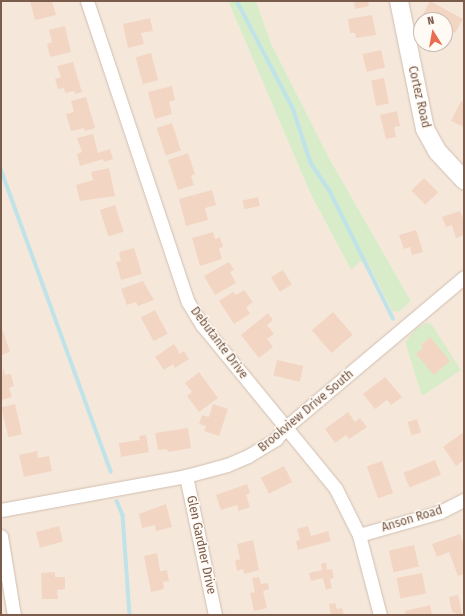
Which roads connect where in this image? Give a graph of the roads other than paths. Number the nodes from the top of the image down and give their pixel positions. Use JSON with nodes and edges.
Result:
{"nodes":[{"id":1,"x":87,"y":1,"type":"edge"},
{"id":2,"x":399,"y":1,"type":"edge"},
{"id":3,"x":464,"y":180,"type":"edge"},
{"id":4,"x":464,"y":277,"type":"edge"},
{"id":5,"x":286,"y":427,"type":"junction"},
{"id":6,"x":186,"y":476,"type":"junction"},
{"id":7,"x":464,"y":500,"type":"edge"},
{"id":8,"x":1,"y":510,"type":"edge"},
{"id":9,"x":359,"y":534,"type":"junction"},
{"id":10,"x":1,"y":536,"type":"edge"},
{"id":11,"x":14,"y":615,"type":"edge"},
{"id":12,"x":215,"y":615,"type":"edge"},
{"id":13,"x":380,"y":615,"type":"edge"}],
"edges":[{"from":1,"to":5,"type":"street","name":"Debutante Drive"},
{"from":2,"to":3,"type":"street","name":"Cortez Road"},
{"from":4,"to":5,"type":"street","name":"Brookview Drive South"},
{"from":5,"to":6,"type":"street","name":"Brookview Drive South"},
{"from":5,"to":9,"type":"street","name":"Debutante Drive"},
{"from":6,"to":8,"type":"street","name":"Brookview Drive South"},
{"from":6,"to":12,"type":"street","name":"Glen Gardner Drive"},
{"from":7,"to":9,"type":"street","name":"Anson Road"},
{"from":9,"to":13,"type":"street","name":"Debutante Drive"},
{"from":10,"to":11,"type":"street"}]}
